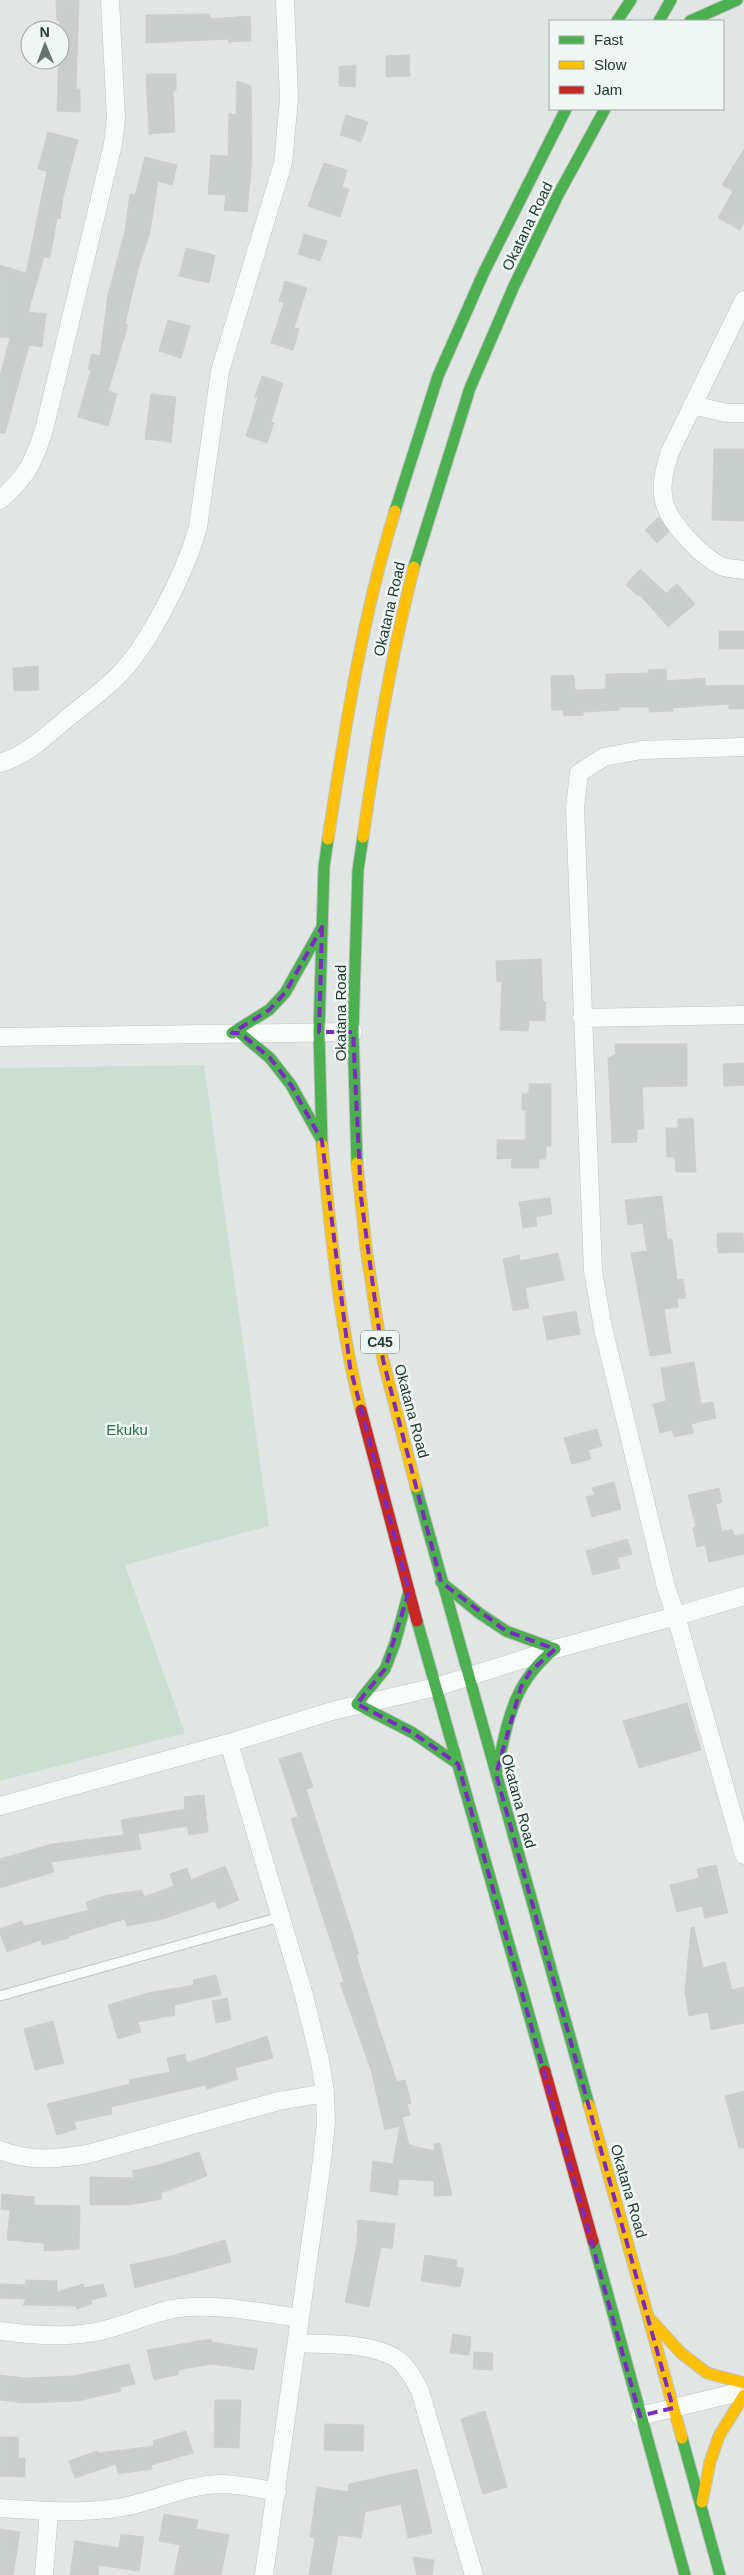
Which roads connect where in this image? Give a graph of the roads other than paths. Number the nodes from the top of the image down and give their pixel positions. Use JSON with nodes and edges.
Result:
{"nodes":[{"id":1,"x":110,"y":0,"type":"edge"},
{"id":2,"x":285,"y":0,"type":"edge"},
{"id":3,"x":619,"y":0,"type":"edge"},
{"id":4,"x":631,"y":0,"type":"edge"},
{"id":5,"x":671,"y":0,"type":"edge"},
{"id":6,"x":737,"y":0,"type":"edge"},
{"id":7,"x":616,"y":20,"type":"edge"},
{"id":8,"x":617,"y":20,"type":"edge"},
{"id":9,"x":660,"y":20,"type":"edge"},
{"id":10,"x":692,"y":20,"type":"edge"},
{"id":11,"x":565,"y":110,"type":"edge"},
{"id":12,"x":604,"y":110,"type":"edge"},
{"id":13,"x":744,"y":300,"type":"edge"},
{"id":14,"x":692,"y":405,"type":"junction"},
{"id":15,"x":744,"y":413,"type":"edge"},
{"id":16,"x":0,"y":500,"type":"edge"},
{"id":17,"x":744,"y":570,"type":"edge"},
{"id":18,"x":744,"y":747,"type":"edge"},
{"id":19,"x":0,"y":762,"type":"edge"},
{"id":20,"x":322,"y":927,"type":"junction"},
{"id":21,"x":744,"y":1016,"type":"edge"},
{"id":22,"x":582,"y":1018,"type":"junction"},
{"id":23,"x":319,"y":1032,"type":"junction"},
{"id":24,"x":353,"y":1032,"type":"junction"},
{"id":25,"x":236,"y":1033,"type":"junction"},
{"id":26,"x":0,"y":1037,"type":"edge"},
{"id":27,"x":322,"y":1141,"type":"junction"},
{"id":28,"x":441,"y":1582,"type":"junction"},
{"id":29,"x":409,"y":1591,"type":"junction"},
{"id":30,"x":744,"y":1596,"type":"edge"},
{"id":31,"x":676,"y":1616,"type":"junction"},
{"id":32,"x":555,"y":1649,"type":"junction"},
{"id":33,"x":470,"y":1677,"type":"junction"},
{"id":34,"x":436,"y":1687,"type":"junction"},
{"id":35,"x":357,"y":1704,"type":"junction"},
{"id":36,"x":229,"y":1743,"type":"junction"},
{"id":37,"x":458,"y":1764,"type":"junction"},
{"id":38,"x":496,"y":1774,"type":"junction"},
{"id":39,"x":0,"y":1806,"type":"edge"},
{"id":40,"x":744,"y":1855,"type":"edge"},
{"id":41,"x":280,"y":1917,"type":"junction"},
{"id":42,"x":0,"y":1996,"type":"edge"},
{"id":43,"x":325,"y":2093,"type":"junction"},
{"id":44,"x":0,"y":2150,"type":"edge"},
{"id":45,"x":300,"y":2318,"type":"junction"},
{"id":46,"x":649,"y":2318,"type":"junction"},
{"id":47,"x":0,"y":2331,"type":"edge"},
{"id":48,"x":297,"y":2342,"type":"junction"},
{"id":49,"x":744,"y":2383,"type":"edge"},
{"id":50,"x":744,"y":2391,"type":"edge"},
{"id":51,"x":744,"y":2395,"type":"edge"},
{"id":52,"x":673,"y":2408,"type":"junction"},
{"id":53,"x":640,"y":2416,"type":"junction"},
{"id":54,"x":277,"y":2492,"type":"junction"},
{"id":55,"x":701,"y":2507,"type":"junction"},
{"id":56,"x":0,"y":2508,"type":"edge"},
{"id":57,"x":49,"y":2511,"type":"junction"},
{"id":58,"x":44,"y":2575,"type":"edge"},
{"id":59,"x":264,"y":2575,"type":"edge"},
{"id":60,"x":474,"y":2575,"type":"edge"},
{"id":61,"x":685,"y":2575,"type":"edge"},
{"id":62,"x":720,"y":2575,"type":"edge"}],
"edges":[{"from":1,"to":16,"type":"street"},
{"from":2,"to":19,"type":"street"},
{"from":3,"to":7,"type":"main road"},
{"from":4,"to":8,"type":"main road"},
{"from":5,"to":9,"type":"main road"},
{"from":6,"to":10,"type":"main road"},
{"from":11,"to":20,"type":"main road","name":"Okatana Road","number":"C45"},
{"from":12,"to":24,"type":"main road","name":"Okatana Road","number":"C45"},
{"from":13,"to":14,"type":"street"},
{"from":14,"to":15,"type":"street"},
{"from":14,"to":17,"type":"street"},
{"from":18,"to":22,"type":"street"},
{"from":20,"to":23,"type":"main road","name":"Okatana Road","number":"C45"},
{"from":20,"to":25,"type":"main road"},
{"from":21,"to":22,"type":"street"},
{"from":22,"to":31,"type":"street"},
{"from":23,"to":24,"type":"street"},
{"from":23,"to":25,"type":"street"},
{"from":23,"to":27,"type":"main road","name":"Okatana Road","number":"C45"},
{"from":24,"to":28,"type":"main road","name":"Okatana Road","number":"C45"},
{"from":25,"to":26,"type":"street"},
{"from":25,"to":27,"type":"main road"},
{"from":27,"to":29,"type":"main road","name":"Okatana Road","number":"C45"},
{"from":28,"to":32,"type":"main road"},
{"from":28,"to":33,"type":"main road","name":"Okatana Road","number":"C45"},
{"from":29,"to":34,"type":"main road","name":"Okatana Road","number":"C45"},
{"from":29,"to":35,"type":"main road"},
{"from":30,"to":31,"type":"street"},
{"from":31,"to":32,"type":"street"},
{"from":31,"to":40,"type":"street"},
{"from":32,"to":33,"type":"street"},
{"from":32,"to":38,"type":"main road"},
{"from":33,"to":34,"type":"street"},
{"from":33,"to":38,"type":"main road","name":"Okatana Road","number":"C45"},
{"from":34,"to":35,"type":"street"},
{"from":34,"to":37,"type":"main road","name":"Okatana Road","number":"C45"},
{"from":35,"to":36,"type":"street"},
{"from":35,"to":37,"type":"main road"},
{"from":36,"to":39,"type":"street"},
{"from":36,"to":41,"type":"street"},
{"from":37,"to":53,"type":"main road","name":"Okatana Road","number":"C45"},
{"from":38,"to":46,"type":"main road","name":"Okatana Road","number":"C45"},
{"from":41,"to":42,"type":"lane"},
{"from":41,"to":43,"type":"street"},
{"from":43,"to":44,"type":"street"},
{"from":43,"to":45,"type":"street"},
{"from":45,"to":47,"type":"street"},
{"from":45,"to":48,"type":"street"},
{"from":46,"to":49,"type":"main road"},
{"from":46,"to":52,"type":"main road","name":"Okatana Road","number":"C45"},
{"from":48,"to":54,"type":"street"},
{"from":48,"to":60,"type":"street"},
{"from":50,"to":52,"type":"street"},
{"from":51,"to":55,"type":"main road"},
{"from":52,"to":53,"type":"street"},
{"from":52,"to":55,"type":"main road","name":"Okatana Road","number":"C45"},
{"from":53,"to":61,"type":"main road","name":"Okatana Road","number":"C45"},
{"from":54,"to":57,"type":"street"},
{"from":54,"to":59,"type":"street"},
{"from":55,"to":62,"type":"main road","name":"Okatana Road","number":"C45"},
{"from":56,"to":57,"type":"street"},
{"from":57,"to":58,"type":"street"}]}
